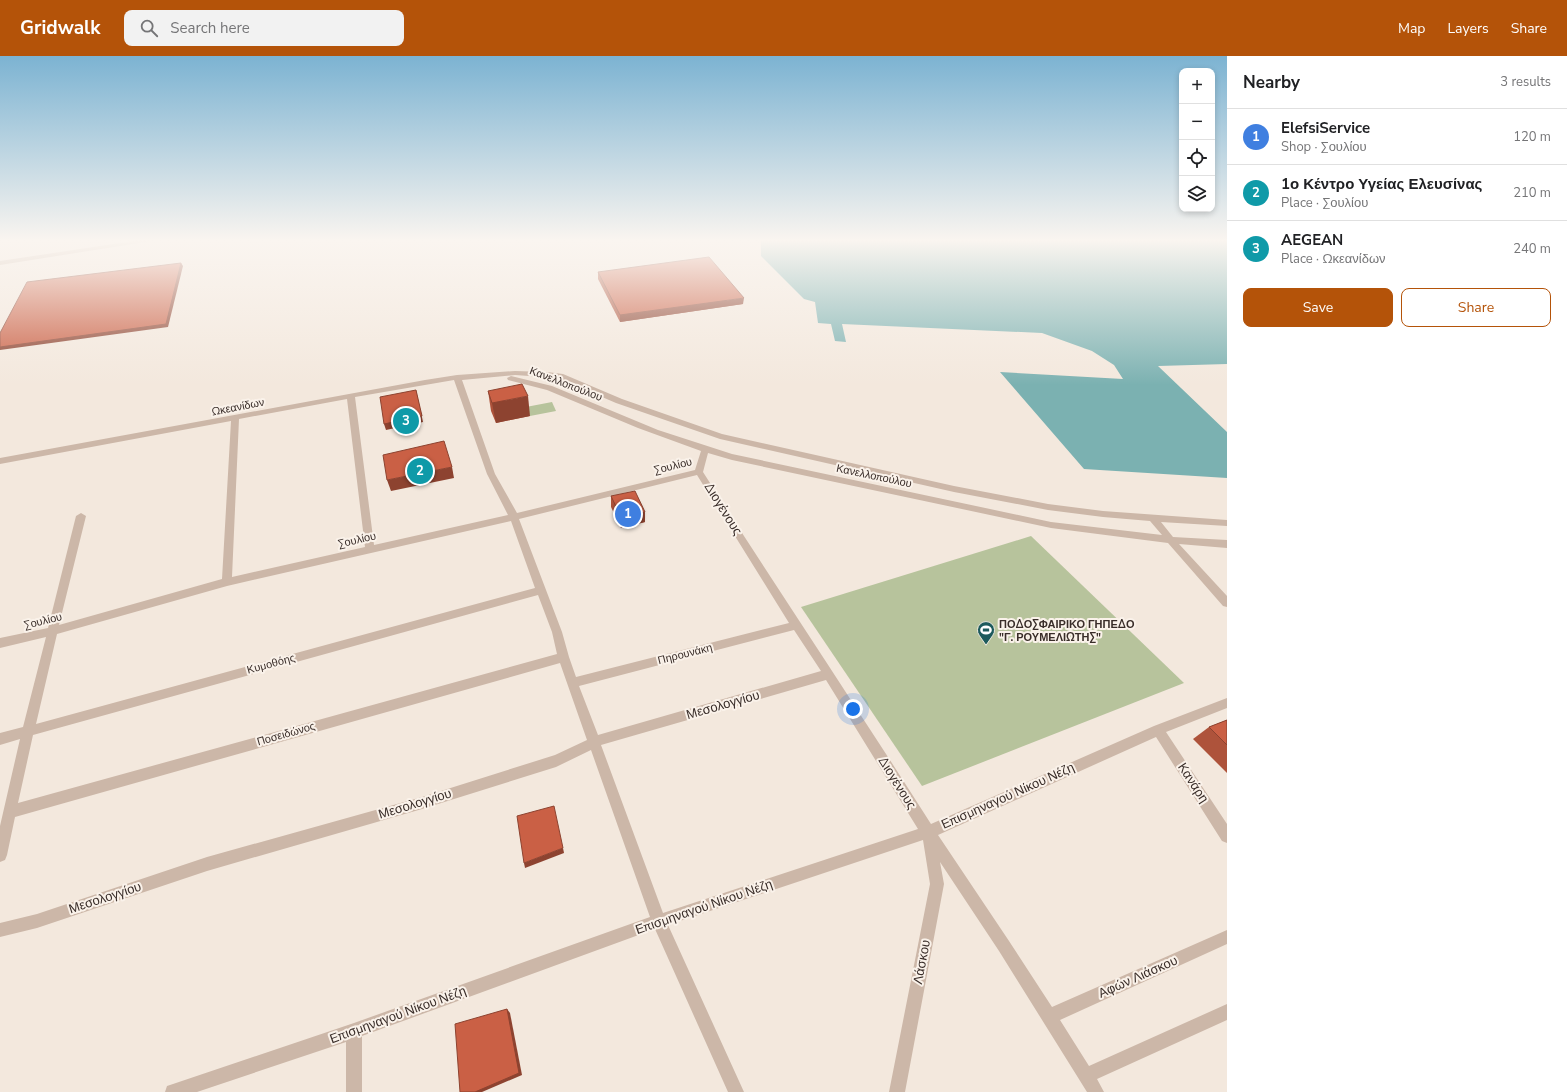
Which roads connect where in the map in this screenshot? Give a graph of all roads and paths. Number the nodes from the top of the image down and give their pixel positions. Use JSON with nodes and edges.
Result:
{"nodes":[{"id":1,"x":479,"y":375,"type":"junction"},
{"id":2,"x":457,"y":377,"type":"junction"},
{"id":3,"x":351,"y":397,"type":"junction"},
{"id":4,"x":235,"y":418,"type":"junction"},
{"id":5,"x":706,"y":450,"type":"junction"},
{"id":6,"x":0,"y":461,"type":"edge"},
{"id":7,"x":699,"y":472,"type":"junction"},
{"id":8,"x":81,"y":516,"type":"dead end"},
{"id":9,"x":514,"y":517,"type":"junction"},
{"id":10,"x":1153,"y":518,"type":"junction"},
{"id":11,"x":1227,"y":523,"type":"edge"},
{"id":12,"x":1171,"y":540,"type":"junction"},
{"id":13,"x":1227,"y":544,"type":"edge"},
{"id":14,"x":370,"y":550,"type":"junction"},
{"id":15,"x":227,"y":582,"type":"junction"},
{"id":16,"x":542,"y":590,"type":"junction"},
{"id":17,"x":1227,"y":603,"type":"edge"},
{"id":18,"x":797,"y":625,"type":"junction"},
{"id":19,"x":53,"y":631,"type":"junction"},
{"id":20,"x":0,"y":644,"type":"edge"},
{"id":21,"x":564,"y":657,"type":"junction"},
{"id":22,"x":829,"y":674,"type":"junction"},
{"id":23,"x":574,"y":682,"type":"junction"},
{"id":24,"x":1227,"y":703,"type":"edge"},
{"id":25,"x":1158,"y":730,"type":"junction"},
{"id":26,"x":28,"y":731,"type":"junction"},
{"id":27,"x":0,"y":739,"type":"edge"},
{"id":28,"x":594,"y":742,"type":"junction"},
{"id":29,"x":9,"y":812,"type":"junction"},
{"id":30,"x":928,"y":832,"type":"junction"},
{"id":31,"x":1227,"y":836,"type":"edge"},
{"id":32,"x":0,"y":855,"type":"edge"},
{"id":33,"x":659,"y":921,"type":"junction"},
{"id":34,"x":0,"y":930,"type":"edge"},
{"id":35,"x":1227,"y":937,"type":"edge"},
{"id":36,"x":1227,"y":1012,"type":"edge"},
{"id":37,"x":1048,"y":1017,"type":"junction"},
{"id":38,"x":354,"y":1031,"type":"junction"},
{"id":39,"x":1086,"y":1076,"type":"junction"},
{"id":40,"x":173,"y":1092,"type":"edge"},
{"id":41,"x":354,"y":1092,"type":"edge"},
{"id":42,"x":736,"y":1092,"type":"edge"},
{"id":43,"x":896,"y":1092,"type":"edge"},
{"id":44,"x":1096,"y":1092,"type":"edge"}],
"edges":[{"from":1,"to":2,"type":"street","name":"Ωκεανίδων"},
{"from":1,"to":5,"type":"street","name":"Κανελλοπούλου"},
{"from":1,"to":10,"type":"street","name":"Κανελλοπούλου"},
{"from":2,"to":3,"type":"street","name":"Ωκεανίδων"},
{"from":2,"to":9,"type":"street"},
{"from":3,"to":4,"type":"street","name":"Ωκεανίδων"},
{"from":3,"to":14,"type":"street"},
{"from":4,"to":6,"type":"street","name":"Ωκεανίδων"},
{"from":4,"to":15,"type":"street"},
{"from":5,"to":7,"type":"street","name":"Σουλίου"},
{"from":5,"to":12,"type":"street","name":"Κανελλοπούλου"},
{"from":7,"to":9,"type":"street","name":"Σουλίου"},
{"from":7,"to":18,"type":"street","name":"Διογένους"},
{"from":8,"to":19,"type":"street"},
{"from":9,"to":14,"type":"street","name":"Σουλίου"},
{"from":9,"to":16,"type":"street"},
{"from":10,"to":11,"type":"street","name":"Κανελλοπούλου"},
{"from":10,"to":12,"type":"street"},
{"from":12,"to":13,"type":"street","name":"Κανελλοπούλου"},
{"from":12,"to":17,"type":"street"},
{"from":14,"to":15,"type":"street","name":"Σουλίου"},
{"from":15,"to":19,"type":"street","name":"Σουλίου"},
{"from":16,"to":21,"type":"street"},
{"from":16,"to":26,"type":"street","name":"Κυμοθόης"},
{"from":18,"to":22,"type":"street","name":"Διογένους"},
{"from":18,"to":23,"type":"street","name":"Πηρουνάκη"},
{"from":19,"to":20,"type":"street","name":"Σουλίου"},
{"from":19,"to":26,"type":"street"},
{"from":21,"to":23,"type":"street"},
{"from":21,"to":29,"type":"street","name":"Ποσειδώνος"},
{"from":22,"to":28,"type":"street","name":"Μεσολογγίου"},
{"from":22,"to":30,"type":"street","name":"Διογένους"},
{"from":23,"to":28,"type":"street"},
{"from":24,"to":25,"type":"street","name":"Επισμηναγού Νίκου Νέζη"},
{"from":25,"to":30,"type":"street","name":"Επισμηναγού Νίκου Νέζη"},
{"from":25,"to":31,"type":"street","name":"Κανάρη"},
{"from":26,"to":27,"type":"street","name":"Κυμοθόης"},
{"from":26,"to":29,"type":"street"},
{"from":28,"to":33,"type":"street"},
{"from":28,"to":34,"type":"street","name":"Μεσολογγίου"},
{"from":29,"to":32,"type":"street"},
{"from":30,"to":33,"type":"street","name":"Επισμηναγού Νίκου Νέζη"},
{"from":30,"to":37,"type":"street","name":"Διογένους"},
{"from":30,"to":43,"type":"street","name":"Λάσκου"},
{"from":33,"to":38,"type":"street","name":"Επισμηναγού Νίκου Νέζη"},
{"from":33,"to":42,"type":"street"},
{"from":35,"to":37,"type":"street","name":"Αφών Λιάσκου"},
{"from":36,"to":39,"type":"street"},
{"from":37,"to":39,"type":"street","name":"Διογένους"},
{"from":38,"to":40,"type":"street","name":"Επισμηναγού Νίκου Νέζη"},
{"from":38,"to":41,"type":"street"},
{"from":39,"to":44,"type":"street","name":"Διογένους"}]}
